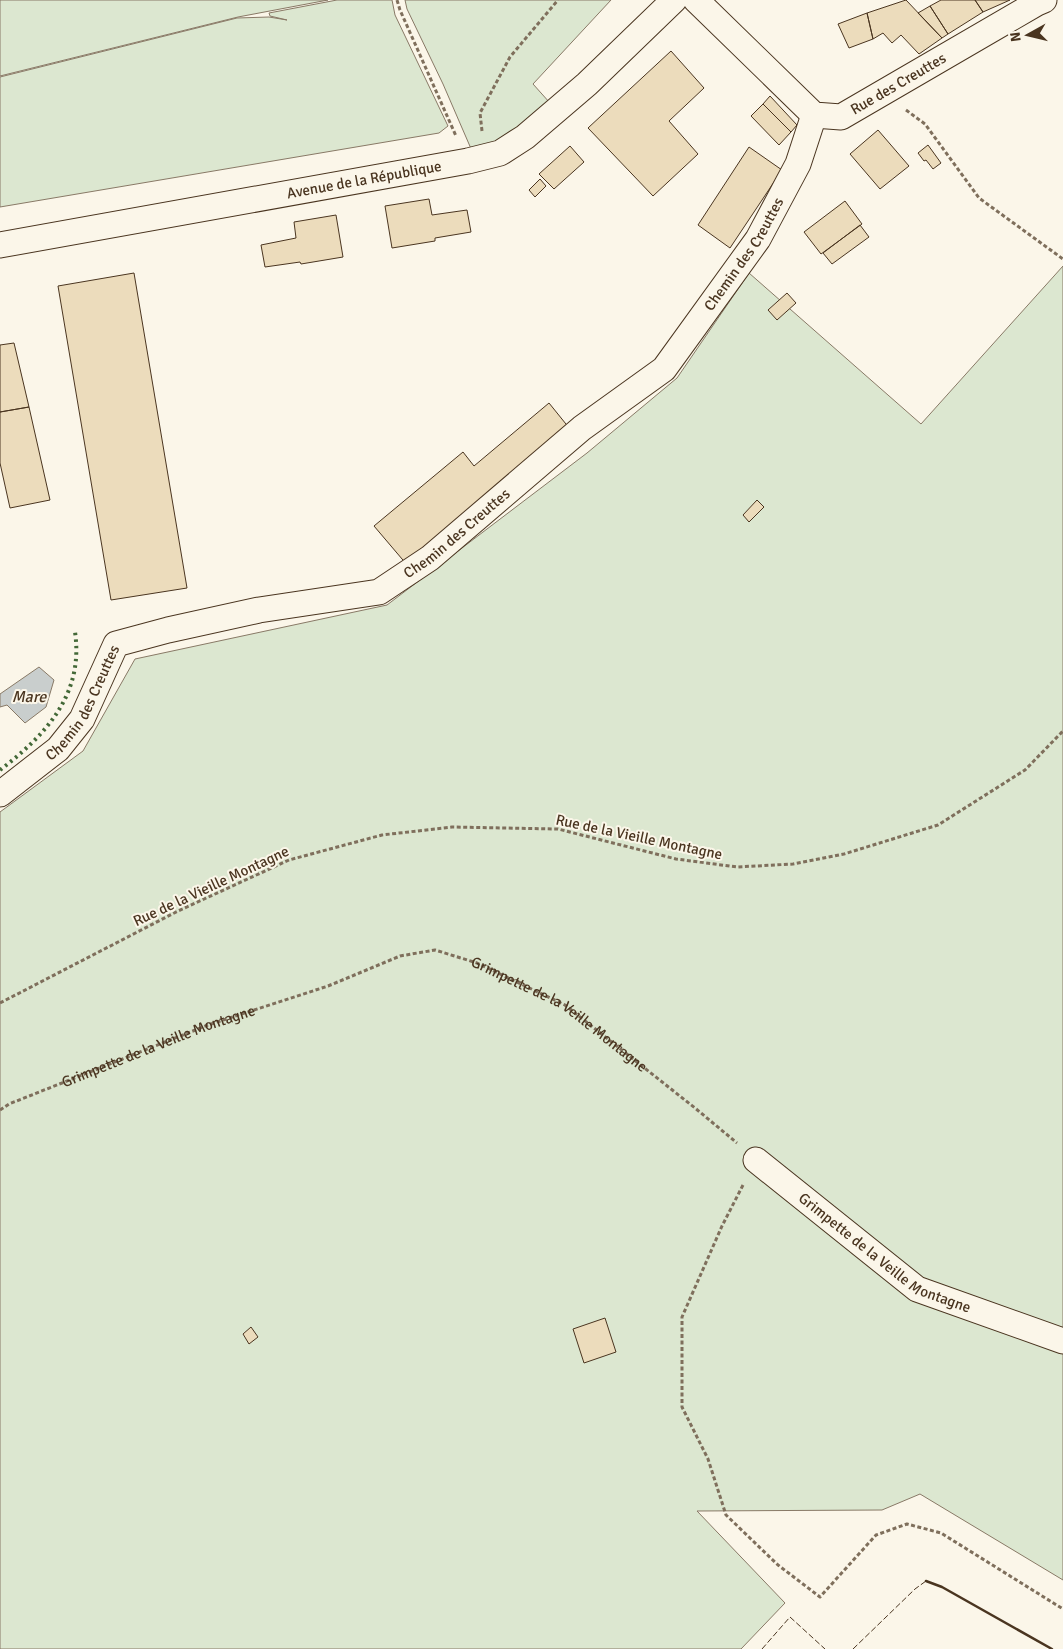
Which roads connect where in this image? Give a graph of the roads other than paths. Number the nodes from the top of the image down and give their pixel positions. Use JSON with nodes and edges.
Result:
{"nodes":[{"id":1,"x":674,"y":0,"type":"edge"},
{"id":2,"x":696,"y":0,"type":"edge"},
{"id":3,"x":1044,"y":0,"type":"edge"},
{"id":4,"x":814,"y":115,"type":"junction"},
{"id":5,"x":0,"y":245,"type":"edge"},
{"id":6,"x":0,"y":794,"type":"edge"},
{"id":7,"x":756,"y":1160,"type":"road end"},
{"id":8,"x":1063,"y":1341,"type":"edge"}],
"edges":[{"from":1,"to":5,"type":"street","name":"Avenue de la République"},
{"from":2,"to":4,"type":"street"},
{"from":3,"to":4,"type":"street","name":"Rue des Creuttes"},
{"from":4,"to":6,"type":"street","name":"Chemin des Creuttes"},
{"from":7,"to":8,"type":"street","name":"Grimpette de la Veille Montagne"}]}
